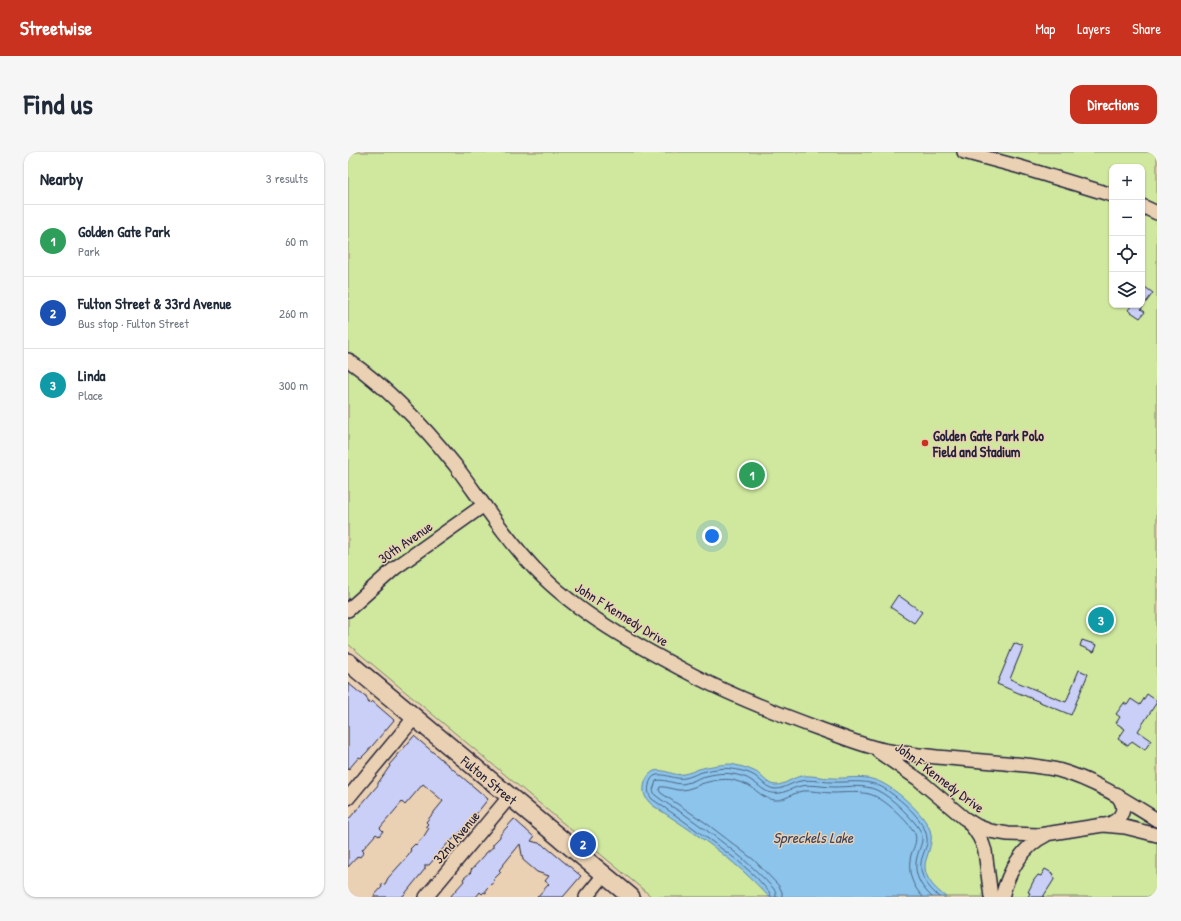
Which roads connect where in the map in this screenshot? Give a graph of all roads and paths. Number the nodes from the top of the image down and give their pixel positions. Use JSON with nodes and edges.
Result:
{"nodes":[{"id":1,"x":964,"y":152,"type":"edge"},
{"id":2,"x":1109,"y":194,"type":"edge"},
{"id":3,"x":1145,"y":207,"type":"edge"},
{"id":4,"x":1157,"y":213,"type":"edge"},
{"id":5,"x":348,"y":360,"type":"edge"},
{"id":6,"x":484,"y":505,"type":"junction"},
{"id":7,"x":348,"y":610,"type":"edge"},
{"id":8,"x":348,"y":662,"type":"edge"},
{"id":9,"x":415,"y":717,"type":"junction"},
{"id":10,"x":870,"y":747,"type":"junction"},
{"id":11,"x":1116,"y":794,"type":"junction"},
{"id":12,"x":510,"y":796,"type":"junction"},
{"id":13,"x":348,"y":798,"type":"edge"},
{"id":14,"x":958,"y":813,"type":"junction"},
{"id":15,"x":1157,"y":820,"type":"edge"},
{"id":16,"x":1103,"y":825,"type":"junction"},
{"id":17,"x":1050,"y":834,"type":"junction"},
{"id":18,"x":1157,"y":835,"type":"edge"},
{"id":19,"x":604,"y":875,"type":"junction"},
{"id":20,"x":426,"y":897,"type":"edge"},
{"id":21,"x":586,"y":897,"type":"edge"},
{"id":22,"x":631,"y":897,"type":"edge"},
{"id":23,"x":991,"y":897,"type":"edge"},
{"id":24,"x":1002,"y":897,"type":"edge"}],
"edges":[{"from":1,"to":2,"type":"street"},
{"from":3,"to":4,"type":"street"},
{"from":5,"to":6,"type":"street","name":"John F Kennedy Drive"},
{"from":6,"to":7,"type":"street","name":"30th Avenue"},
{"from":6,"to":10,"type":"street","name":"John F Kennedy Drive"},
{"from":8,"to":9,"type":"main road","name":"Fulton Street"},
{"from":9,"to":12,"type":"main road","name":"Fulton Street"},
{"from":9,"to":13,"type":"street"},
{"from":10,"to":11,"type":"street","name":"John F Kennedy Drive"},
{"from":10,"to":14,"type":"street","name":"John F Kennedy Drive"},
{"from":11,"to":15,"type":"street","name":"John F Kennedy Drive"},
{"from":11,"to":16,"type":"street"},
{"from":12,"to":19,"type":"main road","name":"Fulton Street"},
{"from":12,"to":20,"type":"street","name":"32nd Avenue"},
{"from":14,"to":17,"type":"street","name":"John F Kennedy Drive"},
{"from":14,"to":23,"type":"street"},
{"from":16,"to":17,"type":"street","name":"John F Kennedy Drive"},
{"from":16,"to":18,"type":"street","name":"John F Kennedy Drive"},
{"from":17,"to":24,"type":"street"},
{"from":19,"to":21,"type":"street"},
{"from":19,"to":22,"type":"main road","name":"Fulton Street"}]}
